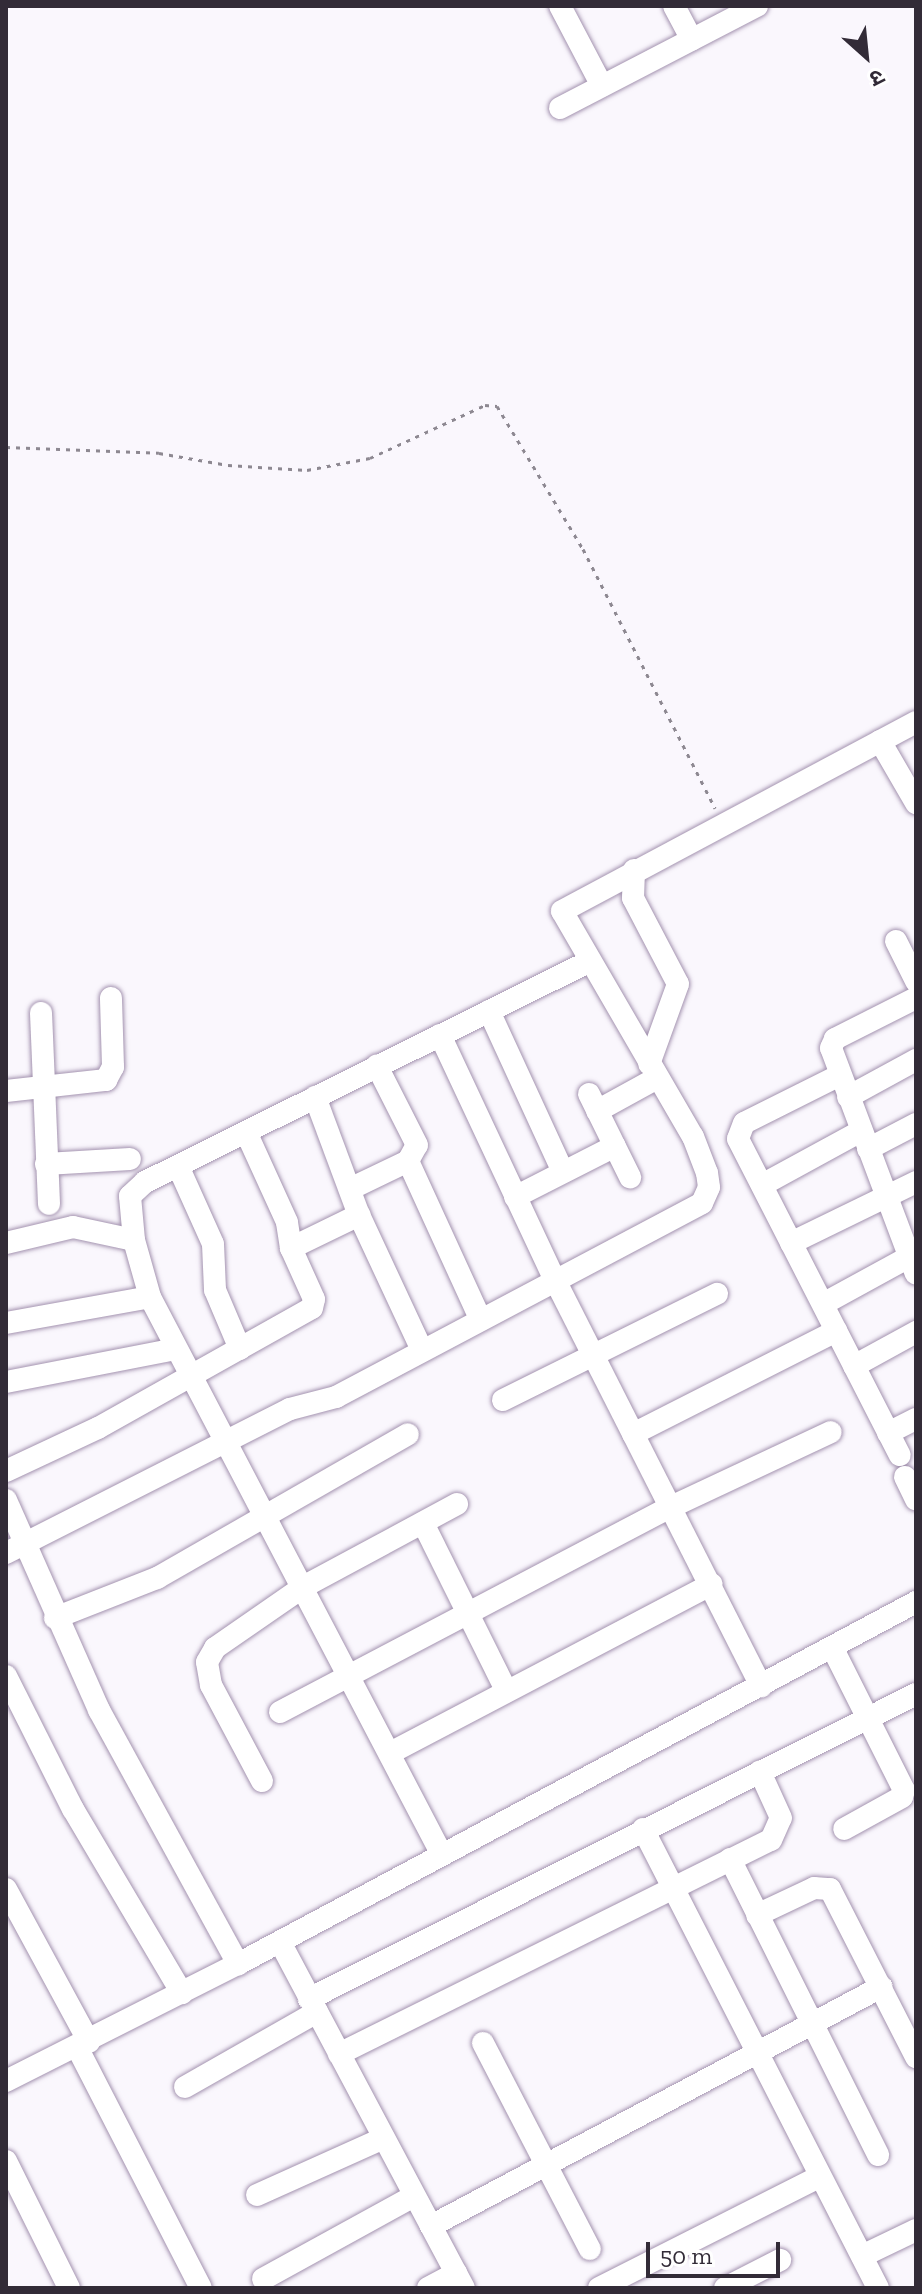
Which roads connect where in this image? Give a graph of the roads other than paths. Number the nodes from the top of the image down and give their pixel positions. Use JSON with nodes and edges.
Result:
{"nodes":[{"id":1,"x":560,"y":6,"type":"edge"},
{"id":2,"x":674,"y":6,"type":"edge"},
{"id":3,"x":757,"y":6,"type":"edge"},
{"id":4,"x":692,"y":40,"type":"junction"},
{"id":5,"x":602,"y":86,"type":"junction"},
{"id":6,"x":560,"y":108,"type":"dead end"},
{"id":7,"x":916,"y":722,"type":"edge"},
{"id":8,"x":880,"y":741,"type":"junction"},
{"id":9,"x":916,"y":803,"type":"edge"},
{"id":10,"x":634,"y":870,"type":"junction"},
{"id":11,"x":896,"y":941,"type":"dead end"},
{"id":12,"x":588,"y":962,"type":"junction"},
{"id":13,"x":916,"y":981,"type":"edge"},
{"id":14,"x":111,"y":998,"type":"dead end"},
{"id":15,"x":916,"y":998,"type":"edge"},
{"id":16,"x":489,"y":1011,"type":"junction"},
{"id":17,"x":41,"y":1013,"type":"dead end"},
{"id":18,"x":440,"y":1035,"type":"junction"},
{"id":19,"x":916,"y":1060,"type":"edge"},
{"id":20,"x":377,"y":1066,"type":"junction"},
{"id":21,"x":653,"y":1071,"type":"junction"},
{"id":22,"x":840,"y":1075,"type":"junction"},
{"id":23,"x":41,"y":1088,"type":"junction"},
{"id":24,"x":6,"y":1091,"type":"edge"},
{"id":25,"x":315,"y":1097,"type":"junction"},
{"id":26,"x":848,"y":1097,"type":"junction"},
{"id":27,"x":916,"y":1124,"type":"edge"},
{"id":28,"x":246,"y":1132,"type":"junction"},
{"id":29,"x":865,"y":1140,"type":"junction"},
{"id":30,"x":615,"y":1146,"type":"junction"},
{"id":31,"x":130,"y":1159,"type":"dead end"},
{"id":32,"x":408,"y":1161,"type":"junction"},
{"id":33,"x":46,"y":1164,"type":"junction"},
{"id":34,"x":178,"y":1166,"type":"junction"},
{"id":35,"x":563,"y":1172,"type":"junction"},
{"id":36,"x":630,"y":1177,"type":"dead end"},
{"id":37,"x":916,"y":1182,"type":"edge"},
{"id":38,"x":762,"y":1185,"type":"junction"},
{"id":39,"x":352,"y":1188,"type":"junction"},
{"id":40,"x":887,"y":1196,"type":"junction"},
{"id":41,"x":515,"y":1197,"type":"junction"},
{"id":42,"x":49,"y":1204,"type":"dead end"},
{"id":43,"x":359,"y":1215,"type":"junction"},
{"id":44,"x":134,"y":1240,"type":"junction"},
{"id":45,"x":6,"y":1243,"type":"edge"},
{"id":46,"x":791,"y":1243,"type":"junction"},
{"id":47,"x":291,"y":1248,"type":"junction"},
{"id":48,"x":914,"y":1261,"type":"edge"},
{"id":49,"x":554,"y":1278,"type":"junction"},
{"id":50,"x":717,"y":1294,"type":"dead end"},
{"id":51,"x":150,"y":1297,"type":"junction"},
{"id":52,"x":823,"y":1304,"type":"junction"},
{"id":53,"x":480,"y":1318,"type":"junction"},
{"id":54,"x":6,"y":1323,"type":"edge"},
{"id":55,"x":836,"y":1331,"type":"junction"},
{"id":56,"x":916,"y":1332,"type":"edge"},
{"id":57,"x":176,"y":1349,"type":"junction"},
{"id":58,"x":240,"y":1349,"type":"junction"},
{"id":59,"x":422,"y":1350,"type":"junction"},
{"id":60,"x":593,"y":1356,"type":"junction"},
{"id":61,"x":854,"y":1366,"type":"junction"},
{"id":62,"x":190,"y":1378,"type":"junction"},
{"id":63,"x":6,"y":1382,"type":"edge"},
{"id":64,"x":503,"y":1400,"type":"dead end"},
{"id":65,"x":916,"y":1419,"type":"edge"},
{"id":66,"x":831,"y":1432,"type":"dead end"},
{"id":67,"x":888,"y":1433,"type":"junction"},
{"id":68,"x":408,"y":1434,"type":"dead end"},
{"id":69,"x":633,"y":1434,"type":"junction"},
{"id":70,"x":227,"y":1444,"type":"junction"},
{"id":71,"x":900,"y":1455,"type":"dead end"},
{"id":72,"x":6,"y":1471,"type":"edge"},
{"id":73,"x":905,"y":1477,"type":"dead end"},
{"id":74,"x":6,"y":1500,"type":"edge"},
{"id":75,"x":916,"y":1500,"type":"edge"},
{"id":76,"x":457,"y":1504,"type":"dead end"},
{"id":77,"x":673,"y":1506,"type":"junction"},
{"id":78,"x":264,"y":1514,"type":"junction"},
{"id":79,"x":423,"y":1523,"type":"junction"},
{"id":80,"x":14,"y":1549,"type":"edge"},
{"id":81,"x":712,"y":1584,"type":"junction"},
{"id":82,"x":303,"y":1587,"type":"junction"},
{"id":83,"x":916,"y":1602,"type":"edge"},
{"id":84,"x":468,"y":1611,"type":"junction"},
{"id":85,"x":55,"y":1618,"type":"junction"},
{"id":86,"x":832,"y":1647,"type":"junction"},
{"id":87,"x":351,"y":1674,"type":"junction"},
{"id":88,"x":6,"y":1676,"type":"edge"},
{"id":89,"x":761,"y":1686,"type":"junction"},
{"id":90,"x":506,"y":1690,"type":"junction"},
{"id":91,"x":916,"y":1694,"type":"edge"},
{"id":92,"x":280,"y":1712,"type":"dead end"},
{"id":93,"x":868,"y":1719,"type":"junction"},
{"id":94,"x":392,"y":1752,"type":"junction"},
{"id":95,"x":760,"y":1772,"type":"junction"},
{"id":96,"x":262,"y":1781,"type":"dead end"},
{"id":97,"x":643,"y":1829,"type":"junction"},
{"id":98,"x":844,"y":1829,"type":"dead end"},
{"id":99,"x":441,"y":1853,"type":"junction"},
{"id":100,"x":730,"y":1859,"type":"junction"},
{"id":101,"x":6,"y":1889,"type":"edge"},
{"id":102,"x":672,"y":1889,"type":"junction"},
{"id":103,"x":757,"y":1915,"type":"junction"},
{"id":104,"x":280,"y":1942,"type":"junction"},
{"id":105,"x":238,"y":1964,"type":"junction"},
{"id":106,"x":881,"y":1987,"type":"junction"},
{"id":107,"x":182,"y":1993,"type":"junction"},
{"id":108,"x":313,"y":2006,"type":"junction"},
{"id":109,"x":812,"y":2023,"type":"junction"},
{"id":110,"x":483,"y":2043,"type":"dead end"},
{"id":111,"x":83,"y":2044,"type":"junction"},
{"id":112,"x":753,"y":2052,"type":"junction"},
{"id":113,"x":339,"y":2054,"type":"junction"},
{"id":114,"x":916,"y":2057,"type":"edge"},
{"id":115,"x":6,"y":2081,"type":"edge"},
{"id":116,"x":185,"y":2087,"type":"dead end"},
{"id":117,"x":384,"y":2138,"type":"junction"},
{"id":118,"x":878,"y":2155,"type":"dead end"},
{"id":119,"x":6,"y":2161,"type":"edge"},
{"id":120,"x":544,"y":2162,"type":"junction"},
{"id":121,"x":819,"y":2177,"type":"junction"},
{"id":122,"x":257,"y":2195,"type":"dead end"},
{"id":123,"x":414,"y":2196,"type":"junction"},
{"id":124,"x":431,"y":2226,"type":"junction"},
{"id":125,"x":916,"y":2230,"type":"edge"},
{"id":126,"x":590,"y":2249,"type":"dead end"},
{"id":127,"x":862,"y":2256,"type":"junction"},
{"id":128,"x":780,"y":2260,"type":"dead end"},
{"id":129,"x":263,"y":2279,"type":"dead end"},
{"id":130,"x":460,"y":2281,"type":"edge"},
{"id":131,"x":69,"y":2288,"type":"edge"},
{"id":132,"x":201,"y":2288,"type":"edge"},
{"id":133,"x":428,"y":2288,"type":"edge"},
{"id":134,"x":599,"y":2288,"type":"edge"},
{"id":135,"x":725,"y":2288,"type":"edge"},
{"id":136,"x":878,"y":2288,"type":"edge"}],
"edges":[{"from":1,"to":5,"type":"street"},
{"from":2,"to":4,"type":"street"},
{"from":3,"to":4,"type":"street"},
{"from":4,"to":5,"type":"street"},
{"from":5,"to":6,"type":"street"},
{"from":7,"to":8,"type":"street"},
{"from":8,"to":9,"type":"street"},
{"from":8,"to":10,"type":"street"},
{"from":10,"to":12,"type":"street"},
{"from":10,"to":21,"type":"street"},
{"from":11,"to":13,"type":"street"},
{"from":12,"to":16,"type":"street"},
{"from":12,"to":21,"type":"street"},
{"from":14,"to":23,"type":"street"},
{"from":15,"to":22,"type":"street"},
{"from":16,"to":18,"type":"street"},
{"from":16,"to":35,"type":"street"},
{"from":17,"to":23,"type":"street"},
{"from":18,"to":20,"type":"street"},
{"from":18,"to":41,"type":"street"},
{"from":19,"to":26,"type":"street"},
{"from":20,"to":25,"type":"street"},
{"from":20,"to":32,"type":"street"},
{"from":21,"to":30,"type":"street"},
{"from":21,"to":49,"type":"street"},
{"from":22,"to":26,"type":"street"},
{"from":22,"to":38,"type":"street"},
{"from":23,"to":24,"type":"street"},
{"from":23,"to":33,"type":"street"},
{"from":25,"to":28,"type":"street"},
{"from":25,"to":39,"type":"street"},
{"from":26,"to":29,"type":"street"},
{"from":27,"to":29,"type":"street"},
{"from":28,"to":34,"type":"street"},
{"from":28,"to":47,"type":"street"},
{"from":29,"to":38,"type":"street"},
{"from":29,"to":40,"type":"street"},
{"from":30,"to":35,"type":"street"},
{"from":30,"to":36,"type":"street"},
{"from":31,"to":33,"type":"street"},
{"from":32,"to":39,"type":"street"},
{"from":32,"to":53,"type":"street"},
{"from":33,"to":42,"type":"street"},
{"from":34,"to":44,"type":"street"},
{"from":34,"to":58,"type":"street"},
{"from":35,"to":41,"type":"street"},
{"from":37,"to":40,"type":"street"},
{"from":38,"to":46,"type":"street"},
{"from":39,"to":43,"type":"street"},
{"from":40,"to":46,"type":"street"},
{"from":40,"to":48,"type":"street"},
{"from":41,"to":49,"type":"street"},
{"from":43,"to":47,"type":"street"},
{"from":43,"to":59,"type":"street"},
{"from":44,"to":45,"type":"street"},
{"from":44,"to":51,"type":"street"},
{"from":46,"to":52,"type":"street"},
{"from":47,"to":58,"type":"street"},
{"from":48,"to":52,"type":"street"},
{"from":49,"to":53,"type":"street"},
{"from":49,"to":60,"type":"street"},
{"from":50,"to":60,"type":"street"},
{"from":51,"to":54,"type":"street"},
{"from":51,"to":57,"type":"street"},
{"from":52,"to":55,"type":"street"},
{"from":53,"to":59,"type":"street"},
{"from":55,"to":61,"type":"street"},
{"from":55,"to":69,"type":"street"},
{"from":56,"to":61,"type":"street"},
{"from":57,"to":62,"type":"street"},
{"from":57,"to":63,"type":"street"},
{"from":58,"to":62,"type":"street"},
{"from":59,"to":70,"type":"street"},
{"from":60,"to":64,"type":"street"},
{"from":60,"to":69,"type":"street"},
{"from":61,"to":67,"type":"street"},
{"from":62,"to":70,"type":"street"},
{"from":62,"to":72,"type":"street"},
{"from":65,"to":67,"type":"street"},
{"from":66,"to":77,"type":"street"},
{"from":67,"to":71,"type":"street"},
{"from":68,"to":78,"type":"street"},
{"from":69,"to":77,"type":"street"},
{"from":70,"to":78,"type":"street"},
{"from":70,"to":80,"type":"street"},
{"from":73,"to":75,"type":"street"},
{"from":74,"to":80,"type":"street"},
{"from":76,"to":79,"type":"street"},
{"from":77,"to":81,"type":"street"},
{"from":77,"to":84,"type":"street"},
{"from":78,"to":82,"type":"street"},
{"from":78,"to":85,"type":"street"},
{"from":79,"to":82,"type":"street"},
{"from":79,"to":84,"type":"street"},
{"from":80,"to":85,"type":"street"},
{"from":81,"to":89,"type":"street"},
{"from":81,"to":90,"type":"street"},
{"from":82,"to":87,"type":"street"},
{"from":82,"to":96,"type":"street"},
{"from":83,"to":86,"type":"street"},
{"from":84,"to":87,"type":"street"},
{"from":84,"to":90,"type":"street"},
{"from":85,"to":105,"type":"street"},
{"from":86,"to":89,"type":"street"},
{"from":86,"to":93,"type":"street"},
{"from":87,"to":92,"type":"street"},
{"from":87,"to":94,"type":"street"},
{"from":88,"to":107,"type":"street"},
{"from":89,"to":99,"type":"street"},
{"from":90,"to":94,"type":"street"},
{"from":91,"to":93,"type":"street"},
{"from":93,"to":95,"type":"street"},
{"from":93,"to":98,"type":"street"},
{"from":94,"to":99,"type":"street"},
{"from":95,"to":97,"type":"street"},
{"from":95,"to":100,"type":"street"},
{"from":97,"to":102,"type":"street"},
{"from":97,"to":108,"type":"street"},
{"from":99,"to":104,"type":"street"},
{"from":100,"to":102,"type":"street"},
{"from":100,"to":103,"type":"street"},
{"from":101,"to":111,"type":"street"},
{"from":102,"to":112,"type":"street"},
{"from":102,"to":113,"type":"street"},
{"from":103,"to":106,"type":"street"},
{"from":103,"to":109,"type":"street"},
{"from":104,"to":105,"type":"street"},
{"from":104,"to":108,"type":"street"},
{"from":105,"to":107,"type":"street"},
{"from":106,"to":109,"type":"street"},
{"from":106,"to":114,"type":"street"},
{"from":107,"to":111,"type":"street"},
{"from":108,"to":113,"type":"street"},
{"from":108,"to":116,"type":"street"},
{"from":109,"to":112,"type":"street"},
{"from":109,"to":118,"type":"street"},
{"from":110,"to":120,"type":"street"},
{"from":111,"to":115,"type":"street"},
{"from":111,"to":132,"type":"street"},
{"from":112,"to":120,"type":"street"},
{"from":112,"to":121,"type":"street"},
{"from":113,"to":117,"type":"street"},
{"from":117,"to":122,"type":"street"},
{"from":117,"to":123,"type":"street"},
{"from":119,"to":131,"type":"street"},
{"from":120,"to":124,"type":"street"},
{"from":120,"to":126,"type":"street"},
{"from":121,"to":127,"type":"street"},
{"from":121,"to":134,"type":"street"},
{"from":123,"to":124,"type":"street"},
{"from":123,"to":129,"type":"street"},
{"from":124,"to":130,"type":"street"},
{"from":125,"to":127,"type":"street"},
{"from":127,"to":136,"type":"street"},
{"from":128,"to":135,"type":"street"},
{"from":130,"to":133,"type":"street"}]}
